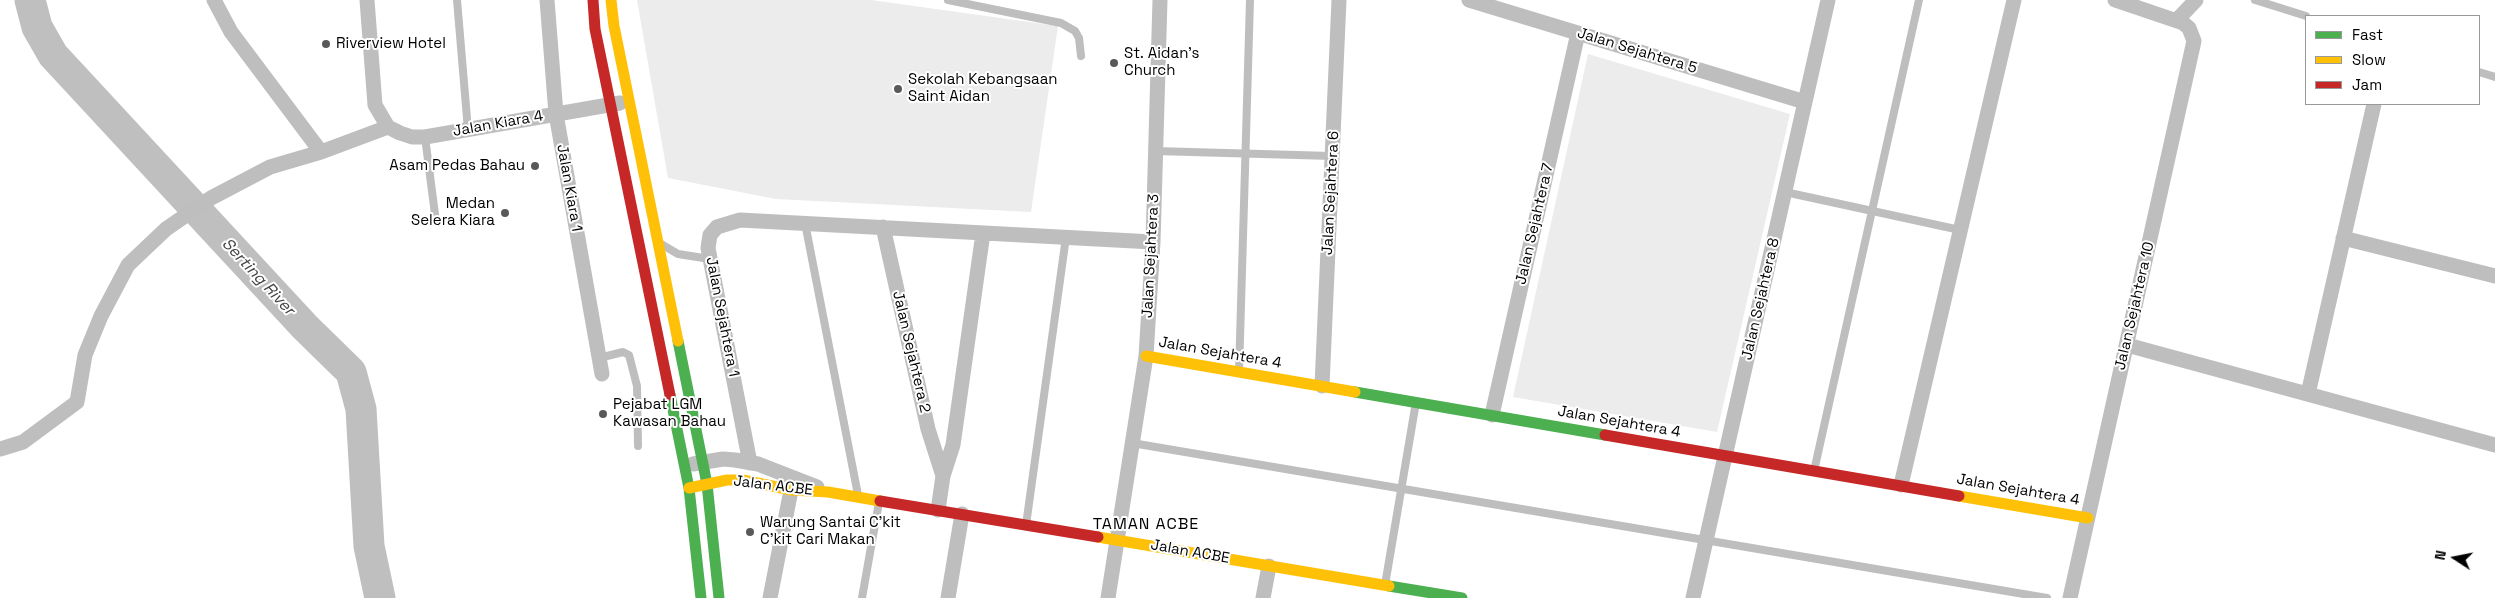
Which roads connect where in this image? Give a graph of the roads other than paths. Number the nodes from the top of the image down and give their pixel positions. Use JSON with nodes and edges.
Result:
{"nodes":[{"id":1,"x":214,"y":0,"type":"edge"},
{"id":2,"x":367,"y":0,"type":"edge"},
{"id":3,"x":457,"y":0,"type":"edge"},
{"id":4,"x":547,"y":0,"type":"edge"},
{"id":5,"x":593,"y":0,"type":"edge"},
{"id":6,"x":611,"y":0,"type":"edge"},
{"id":7,"x":948,"y":0,"type":"edge"},
{"id":8,"x":1160,"y":0,"type":"edge"},
{"id":9,"x":1250,"y":0,"type":"edge"},
{"id":10,"x":1339,"y":0,"type":"edge"},
{"id":11,"x":1469,"y":0,"type":"edge"},
{"id":12,"x":1828,"y":0,"type":"edge"},
{"id":13,"x":1919,"y":0,"type":"edge"},
{"id":14,"x":2014,"y":0,"type":"edge"},
{"id":15,"x":2115,"y":0,"type":"edge"},
{"id":16,"x":2196,"y":0,"type":"edge"},
{"id":17,"x":2255,"y":0,"type":"edge"},
{"id":18,"x":1496,"y":4,"type":"edge"},
{"id":19,"x":2305,"y":16,"type":"edge"},
{"id":20,"x":2177,"y":20,"type":"junction"},
{"id":21,"x":1578,"y":33,"type":"junction"},
{"id":22,"x":1081,"y":56,"type":"dead end"},
{"id":23,"x":2480,"y":72,"type":"edge"},
{"id":24,"x":2495,"y":77,"type":"edge"},
{"id":25,"x":629,"y":102,"type":"junction"},
{"id":26,"x":1805,"y":102,"type":"junction"},
{"id":27,"x":611,"y":105,"type":"junction"},
{"id":28,"x":2374,"y":105,"type":"edge"},
{"id":29,"x":556,"y":114,"type":"junction"},
{"id":30,"x":388,"y":127,"type":"junction"},
{"id":31,"x":468,"y":130,"type":"junction"},
{"id":32,"x":425,"y":137,"type":"junction"},
{"id":33,"x":1156,"y":151,"type":"junction"},
{"id":34,"x":321,"y":152,"type":"junction"},
{"id":35,"x":1245,"y":154,"type":"junction"},
{"id":36,"x":1332,"y":156,"type":"junction"},
{"id":37,"x":1785,"y":192,"type":"junction"},
{"id":38,"x":1872,"y":211,"type":"junction"},
{"id":39,"x":436,"y":222,"type":"dead end"},
{"id":40,"x":805,"y":223,"type":"junction"},
{"id":41,"x":883,"y":227,"type":"junction"},
{"id":42,"x":1960,"y":230,"type":"junction"},
{"id":43,"x":983,"y":233,"type":"junction"},
{"id":44,"x":1066,"y":237,"type":"junction"},
{"id":45,"x":2343,"y":238,"type":"junction"},
{"id":46,"x":658,"y":241,"type":"junction"},
{"id":47,"x":1153,"y":242,"type":"junction"},
{"id":48,"x":710,"y":259,"type":"junction"},
{"id":49,"x":2495,"y":276,"type":"edge"},
{"id":50,"x":2127,"y":345,"type":"junction"},
{"id":51,"x":1146,"y":356,"type":"junction"},
{"id":52,"x":599,"y":358,"type":"junction"},
{"id":53,"x":1239,"y":372,"type":"junction"},
{"id":54,"x":602,"y":374,"type":"dead end"},
{"id":55,"x":1322,"y":386,"type":"junction"},
{"id":56,"x":2308,"y":394,"type":"junction"},
{"id":57,"x":1416,"y":402,"type":"junction"},
{"id":58,"x":1492,"y":415,"type":"junction"},
{"id":59,"x":1132,"y":443,"type":"junction"},
{"id":60,"x":2495,"y":445,"type":"edge"},
{"id":61,"x":638,"y":446,"type":"dead end"},
{"id":62,"x":0,"y":449,"type":"edge"},
{"id":63,"x":1725,"y":455,"type":"junction"},
{"id":64,"x":703,"y":463,"type":"junction"},
{"id":65,"x":750,"y":463,"type":"junction"},
{"id":66,"x":684,"y":466,"type":"junction"},
{"id":67,"x":1814,"y":471,"type":"junction"},
{"id":68,"x":943,"y":476,"type":"junction"},
{"id":69,"x":707,"y":484,"type":"junction"},
{"id":70,"x":1901,"y":485,"type":"junction"},
{"id":71,"x":689,"y":488,"type":"junction"},
{"id":72,"x":1401,"y":488,"type":"junction"},
{"id":73,"x":791,"y":490,"type":"junction"},
{"id":74,"x":828,"y":492,"type":"junction"},
{"id":75,"x":858,"y":497,"type":"junction"},
{"id":76,"x":879,"y":500,"type":"junction"},
{"id":77,"x":938,"y":510,"type":"junction"},
{"id":78,"x":962,"y":514,"type":"junction"},
{"id":79,"x":2088,"y":518,"type":"junction"},
{"id":80,"x":1026,"y":525,"type":"junction"},
{"id":81,"x":1118,"y":540,"type":"junction"},
{"id":82,"x":1706,"y":540,"type":"junction"},
{"id":83,"x":1269,"y":566,"type":"junction"},
{"id":84,"x":1385,"y":585,"type":"junction"},
{"id":85,"x":701,"y":598,"type":"edge"},
{"id":86,"x":719,"y":598,"type":"edge"},
{"id":87,"x":770,"y":598,"type":"edge"},
{"id":88,"x":862,"y":598,"type":"edge"},
{"id":89,"x":948,"y":598,"type":"edge"},
{"id":90,"x":1108,"y":598,"type":"edge"},
{"id":91,"x":1263,"y":598,"type":"edge"},
{"id":92,"x":1462,"y":598,"type":"edge"},
{"id":93,"x":1693,"y":598,"type":"edge"},
{"id":94,"x":2047,"y":598,"type":"edge"},
{"id":95,"x":2070,"y":598,"type":"edge"}],
"edges":[{"from":1,"to":34,"type":"street"},
{"from":2,"to":30,"type":"street"},
{"from":3,"to":31,"type":"lane"},
{"from":4,"to":29,"type":"street","name":"Jalan Kiara 1"},
{"from":5,"to":27,"type":"street"},
{"from":6,"to":25,"type":"street"},
{"from":7,"to":22,"type":"lane"},
{"from":8,"to":33,"type":"street","name":"Jalan Sejahtera 3"},
{"from":9,"to":35,"type":"lane"},
{"from":10,"to":36,"type":"street","name":"Jalan Sejahtera 6"},
{"from":11,"to":18,"type":"street","name":"Jalan Sejahtera 5"},
{"from":12,"to":26,"type":"street","name":"Jalan Sejahtera 8"},
{"from":13,"to":38,"type":"lane"},
{"from":14,"to":42,"type":"street"},
{"from":15,"to":20,"type":"street"},
{"from":16,"to":20,"type":"street"},
{"from":17,"to":19,"type":"lane"},
{"from":18,"to":21,"type":"street","name":"Jalan Sejahtera 5"},
{"from":20,"to":50,"type":"street","name":"Jalan Sejahtera 10"},
{"from":21,"to":26,"type":"street","name":"Jalan Sejahtera 5"},
{"from":21,"to":58,"type":"street","name":"Jalan Sejahtera 7"},
{"from":23,"to":24,"type":"lane"},
{"from":25,"to":27,"type":"street","name":"Jalan Kiara 4"},
{"from":25,"to":46,"type":"street"},
{"from":26,"to":37,"type":"street","name":"Jalan Sejahtera 8"},
{"from":27,"to":29,"type":"street","name":"Jalan Kiara 4"},
{"from":27,"to":66,"type":"street"},
{"from":28,"to":45,"type":"street"},
{"from":29,"to":31,"type":"street","name":"Jalan Kiara 4"},
{"from":29,"to":52,"type":"street","name":"Jalan Kiara 1"},
{"from":30,"to":32,"type":"street","name":"Jalan Kiara 4"},
{"from":30,"to":34,"type":"street"},
{"from":31,"to":32,"type":"street","name":"Jalan Kiara 4"},
{"from":32,"to":39,"type":"lane"},
{"from":33,"to":35,"type":"lane"},
{"from":33,"to":47,"type":"street","name":"Jalan Sejahtera 3"},
{"from":34,"to":62,"type":"street"},
{"from":35,"to":36,"type":"lane"},
{"from":35,"to":53,"type":"lane"},
{"from":36,"to":55,"type":"street","name":"Jalan Sejahtera 6"},
{"from":37,"to":38,"type":"lane"},
{"from":37,"to":63,"type":"street","name":"Jalan Sejahtera 8"},
{"from":38,"to":42,"type":"lane"},
{"from":38,"to":67,"type":"lane"},
{"from":40,"to":41,"type":"street"},
{"from":40,"to":48,"type":"street","name":"Jalan Sejahtera 1"},
{"from":40,"to":75,"type":"lane"},
{"from":41,"to":43,"type":"street"},
{"from":41,"to":68,"type":"street","name":"Jalan Sejahtera 2"},
{"from":42,"to":70,"type":"street"},
{"from":43,"to":44,"type":"street"},
{"from":43,"to":68,"type":"street","name":"Jalan Sejahtera 2"},
{"from":44,"to":47,"type":"street"},
{"from":44,"to":80,"type":"lane"},
{"from":45,"to":49,"type":"street"},
{"from":45,"to":56,"type":"street"},
{"from":46,"to":48,"type":"lane"},
{"from":46,"to":64,"type":"street"},
{"from":47,"to":51,"type":"street","name":"Jalan Sejahtera 3"},
{"from":48,"to":65,"type":"street","name":"Jalan Sejahtera 1"},
{"from":50,"to":56,"type":"street"},
{"from":50,"to":79,"type":"street","name":"Jalan Sejahtera 10"},
{"from":51,"to":53,"type":"street","name":"Jalan Sejahtera 4"},
{"from":51,"to":59,"type":"street","name":"Jalan Sejahtera 3"},
{"from":52,"to":54,"type":"street","name":"Jalan Kiara 1"},
{"from":52,"to":61,"type":"lane"},
{"from":53,"to":55,"type":"street","name":"Jalan Sejahtera 4"},
{"from":55,"to":57,"type":"street","name":"Jalan Sejahtera 4"},
{"from":56,"to":60,"type":"street"},
{"from":57,"to":58,"type":"street","name":"Jalan Sejahtera 4"},
{"from":57,"to":72,"type":"lane"},
{"from":58,"to":63,"type":"street","name":"Jalan Sejahtera 4"},
{"from":59,"to":72,"type":"lane"},
{"from":59,"to":81,"type":"street","name":"Jalan Sejahtera 3"},
{"from":63,"to":67,"type":"street","name":"Jalan Sejahtera 4"},
{"from":63,"to":82,"type":"street","name":"Jalan Sejahtera 8"},
{"from":64,"to":65,"type":"street","name":"Jalan ACBE"},
{"from":64,"to":66,"type":"street","name":"Jalan ACBE"},
{"from":64,"to":69,"type":"street"},
{"from":65,"to":74,"type":"street","name":"Jalan ACBE"},
{"from":66,"to":71,"type":"street"},
{"from":67,"to":70,"type":"street","name":"Jalan Sejahtera 4"},
{"from":68,"to":77,"type":"street","name":"Jalan Sejahtera 2"},
{"from":69,"to":71,"type":"street","name":"Jalan ACBE"},
{"from":69,"to":73,"type":"street","name":"Jalan ACBE"},
{"from":69,"to":86,"type":"street"},
{"from":70,"to":79,"type":"street","name":"Jalan Sejahtera 4"},
{"from":71,"to":85,"type":"street"},
{"from":72,"to":82,"type":"lane"},
{"from":72,"to":84,"type":"lane"},
{"from":73,"to":74,"type":"street","name":"Jalan ACBE"},
{"from":73,"to":87,"type":"street"},
{"from":74,"to":75,"type":"street","name":"Jalan ACBE"},
{"from":75,"to":76,"type":"street","name":"Jalan ACBE"},
{"from":76,"to":77,"type":"street","name":"Jalan ACBE"},
{"from":76,"to":88,"type":"lane"},
{"from":77,"to":78,"type":"street","name":"Jalan ACBE"},
{"from":78,"to":80,"type":"street","name":"Jalan ACBE"},
{"from":78,"to":89,"type":"street"},
{"from":79,"to":95,"type":"street","name":"Jalan Sejahtera 10"},
{"from":80,"to":81,"type":"street","name":"Jalan ACBE"},
{"from":81,"to":83,"type":"street","name":"Jalan ACBE"},
{"from":81,"to":90,"type":"street","name":"Jalan Sejahtera 3"},
{"from":82,"to":93,"type":"street","name":"Jalan Sejahtera 8"},
{"from":82,"to":94,"type":"lane"},
{"from":83,"to":84,"type":"street","name":"Jalan ACBE"},
{"from":83,"to":91,"type":"street"},
{"from":84,"to":92,"type":"street","name":"Jalan ACBE"}]}
